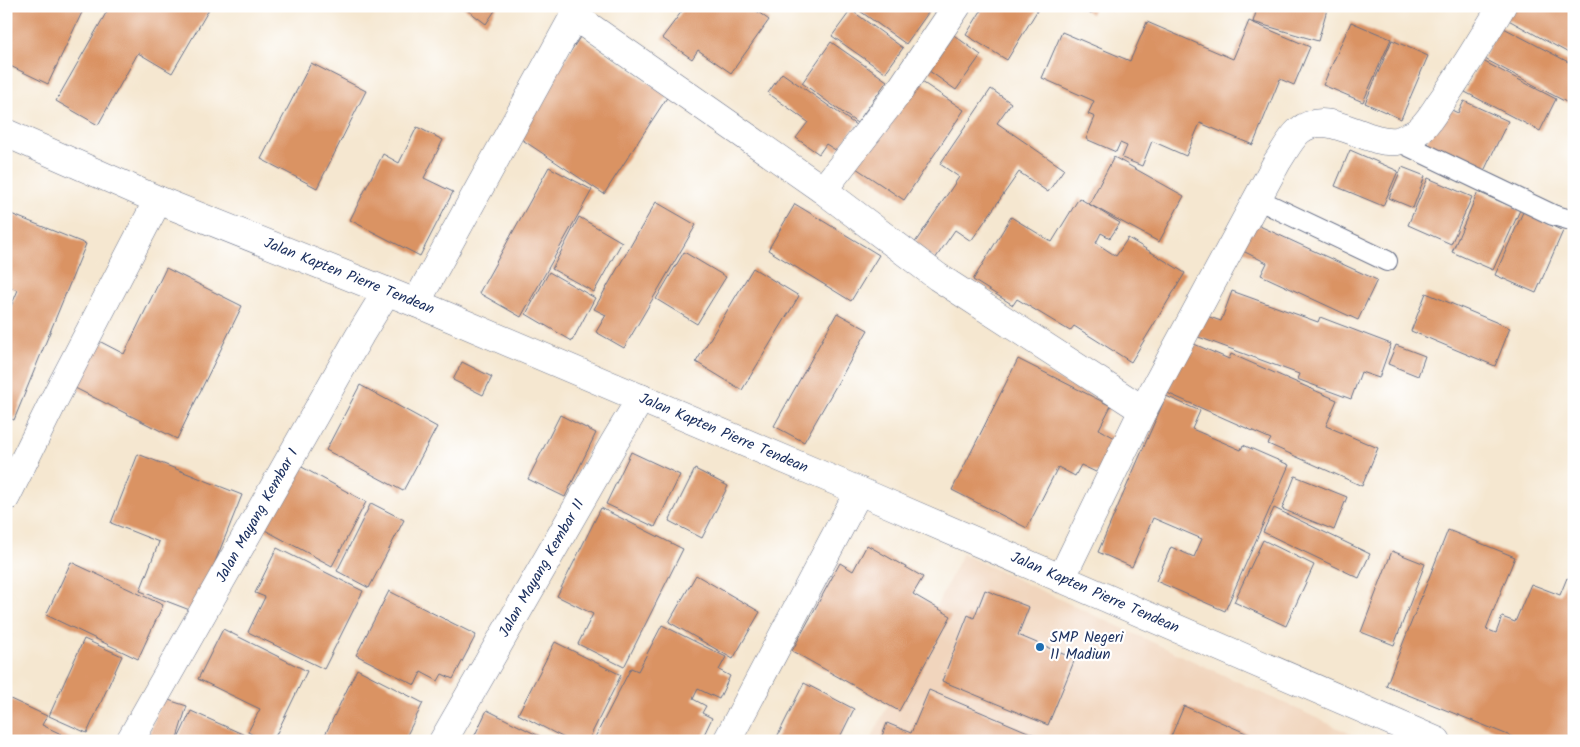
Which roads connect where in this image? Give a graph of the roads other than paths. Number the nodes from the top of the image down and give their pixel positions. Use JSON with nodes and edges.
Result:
{"nodes":[{"id":1,"x":957,"y":6,"type":"edge"},
{"id":2,"x":1502,"y":6,"type":"edge"},
{"id":3,"x":577,"y":11,"type":"edge"},
{"id":4,"x":6,"y":133,"type":"edge"},
{"id":5,"x":1398,"y":141,"type":"junction"},
{"id":6,"x":823,"y":190,"type":"junction"},
{"id":7,"x":1257,"y":199,"type":"junction"},
{"id":8,"x":158,"y":200,"type":"junction"},
{"id":9,"x":1574,"y":222,"type":"edge"},
{"id":10,"x":1387,"y":261,"type":"dead end"},
{"id":11,"x":386,"y":291,"type":"junction"},
{"id":12,"x":416,"y":303,"type":"junction"},
{"id":13,"x":641,"y":398,"type":"junction"},
{"id":14,"x":1143,"y":410,"type":"junction"},
{"id":15,"x":859,"y":491,"type":"junction"},
{"id":16,"x":6,"y":497,"type":"edge"},
{"id":17,"x":1061,"y":579,"type":"junction"},
{"id":18,"x":130,"y":741,"type":"edge"},
{"id":19,"x":443,"y":741,"type":"edge"},
{"id":20,"x":727,"y":741,"type":"edge"},
{"id":21,"x":1437,"y":741,"type":"edge"}],
"edges":[{"from":1,"to":6,"type":"street"},
{"from":2,"to":5,"type":"street"},
{"from":3,"to":6,"type":"street"},
{"from":3,"to":12,"type":"street"},
{"from":4,"to":8,"type":"street","name":"Jalan Kapten Pierre Tendean"},
{"from":5,"to":7,"type":"street"},
{"from":5,"to":9,"type":"lane"},
{"from":6,"to":14,"type":"street"},
{"from":7,"to":10,"type":"lane"},
{"from":7,"to":14,"type":"street"},
{"from":8,"to":11,"type":"street","name":"Jalan Kapten Pierre Tendean"},
{"from":8,"to":16,"type":"street"},
{"from":11,"to":12,"type":"street","name":"Jalan Kapten Pierre Tendean"},
{"from":11,"to":18,"type":"street","name":"Jalan Mayang Kembar I"},
{"from":12,"to":13,"type":"street","name":"Jalan Kapten Pierre Tendean"},
{"from":13,"to":15,"type":"street","name":"Jalan Kapten Pierre Tendean"},
{"from":13,"to":19,"type":"street","name":"Jalan Mayang Kembar II"},
{"from":14,"to":17,"type":"street"},
{"from":15,"to":17,"type":"street","name":"Jalan Kapten Pierre Tendean"},
{"from":15,"to":20,"type":"street"},
{"from":17,"to":21,"type":"street","name":"Jalan Kapten Pierre Tendean"}]}
